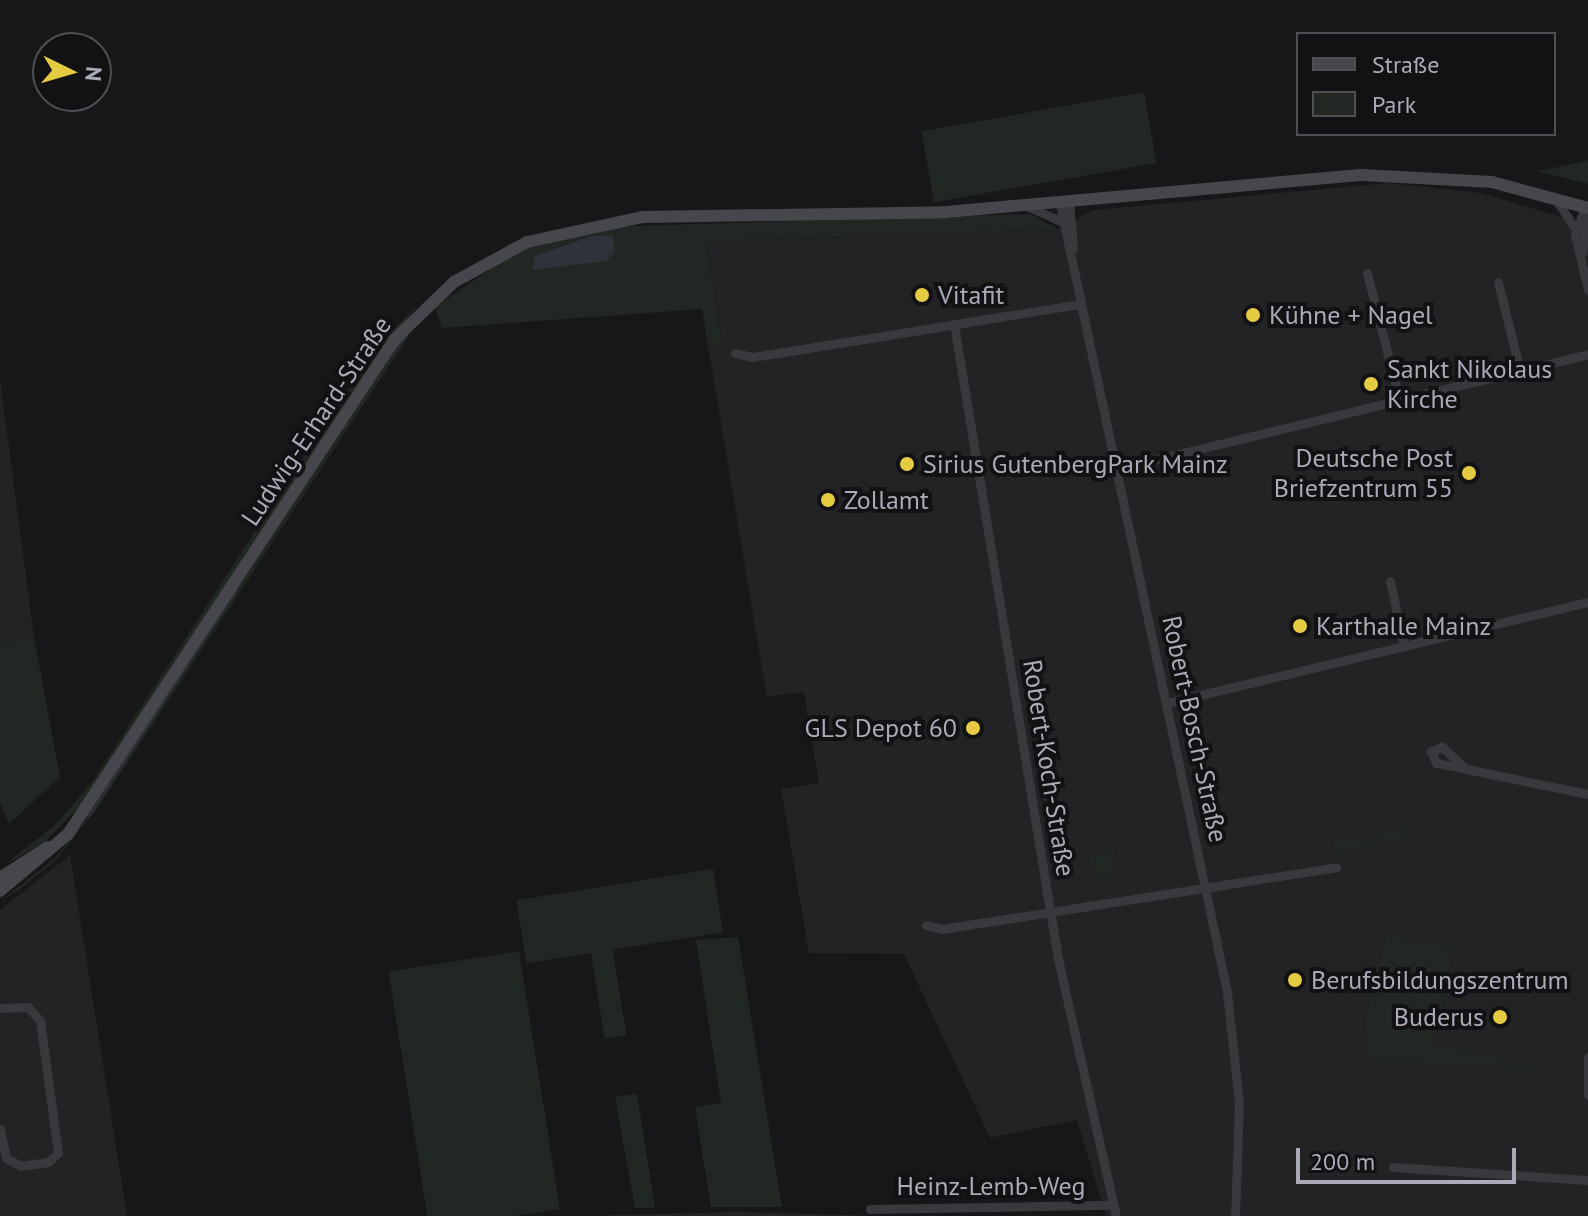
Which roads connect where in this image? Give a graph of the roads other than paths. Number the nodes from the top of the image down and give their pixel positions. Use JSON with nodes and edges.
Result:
{"nodes":[{"id":1,"x":1550,"y":195,"type":"junction"},
{"id":2,"x":1064,"y":200,"type":"junction"},
{"id":3,"x":1029,"y":207,"type":"junction"},
{"id":4,"x":990,"y":208,"type":"junction"},
{"id":5,"x":1587,"y":210,"type":"edge"},
{"id":6,"x":1062,"y":222,"type":"junction"},
{"id":7,"x":1575,"y":227,"type":"junction"},
{"id":8,"x":1073,"y":255,"type":"junction"},
{"id":9,"x":1582,"y":264,"type":"junction"},
{"id":10,"x":1367,"y":273,"type":"dead end"},
{"id":11,"x":1498,"y":282,"type":"dead end"},
{"id":12,"x":1588,"y":290,"type":"edge"},
{"id":13,"x":1081,"y":304,"type":"junction"},
{"id":14,"x":954,"y":324,"type":"junction"},
{"id":15,"x":735,"y":353,"type":"dead end"},
{"id":16,"x":1588,"y":354,"type":"edge"},
{"id":17,"x":1520,"y":371,"type":"junction"},
{"id":18,"x":1400,"y":402,"type":"junction"},
{"id":19,"x":1117,"y":469,"type":"junction"},
{"id":20,"x":1390,"y":581,"type":"dead end"},
{"id":21,"x":1588,"y":602,"type":"edge"},
{"id":22,"x":1404,"y":647,"type":"junction"},
{"id":23,"x":1167,"y":703,"type":"junction"},
{"id":24,"x":1466,"y":769,"type":"dead end"},
{"id":25,"x":1588,"y":794,"type":"edge"},
{"id":26,"x":82,"y":814,"type":"junction"},
{"id":27,"x":1336,"y":867,"type":"dead end"},
{"id":28,"x":0,"y":878,"type":"edge"},
{"id":29,"x":1207,"y":890,"type":"junction"},
{"id":30,"x":0,"y":891,"type":"edge"},
{"id":31,"x":1051,"y":913,"type":"junction"},
{"id":32,"x":926,"y":925,"type":"dead end"},
{"id":33,"x":0,"y":1008,"type":"edge"},
{"id":34,"x":1588,"y":1057,"type":"edge"},
{"id":35,"x":1588,"y":1095,"type":"edge"},
{"id":36,"x":0,"y":1129,"type":"edge"},
{"id":37,"x":1393,"y":1167,"type":"dead end"},
{"id":38,"x":1588,"y":1180,"type":"edge"},
{"id":39,"x":1111,"y":1205,"type":"junction"},
{"id":40,"x":870,"y":1209,"type":"dead end"},
{"id":41,"x":1116,"y":1216,"type":"edge"},
{"id":42,"x":1235,"y":1216,"type":"edge"}],
"edges":[{"from":1,"to":2,"type":"main road","name":"Ludwig-Erhard-Straße"},
{"from":1,"to":5,"type":"main road","name":"Ludwig-Erhard-Straße"},
{"from":1,"to":7,"type":"street"},
{"from":2,"to":3,"type":"main road","name":"Ludwig-Erhard-Straße"},
{"from":2,"to":4,"type":"main road","name":"Ludwig-Erhard-Straße"},
{"from":2,"to":6,"type":"street","name":"Robert-Bosch-Straße"},
{"from":2,"to":8,"type":"street","name":"Robert-Bosch-Straße"},
{"from":3,"to":4,"type":"main road","name":"Ludwig-Erhard-Straße"},
{"from":3,"to":6,"type":"street"},
{"from":4,"to":26,"type":"main road","name":"Ludwig-Erhard-Straße"},
{"from":5,"to":7,"type":"street"},
{"from":5,"to":9,"type":"street"},
{"from":6,"to":8,"type":"street","name":"Robert-Bosch-Straße"},
{"from":7,"to":9,"type":"street"},
{"from":8,"to":13,"type":"street","name":"Robert-Bosch-Straße"},
{"from":9,"to":12,"type":"street"},
{"from":10,"to":18,"type":"street"},
{"from":11,"to":17,"type":"street"},
{"from":13,"to":14,"type":"street"},
{"from":13,"to":19,"type":"street","name":"Robert-Bosch-Straße"},
{"from":14,"to":15,"type":"street"},
{"from":14,"to":31,"type":"street","name":"Robert-Koch-Straße"},
{"from":16,"to":17,"type":"street"},
{"from":17,"to":18,"type":"street"},
{"from":18,"to":19,"type":"street"},
{"from":19,"to":23,"type":"street","name":"Robert-Bosch-Straße"},
{"from":20,"to":22,"type":"street"},
{"from":21,"to":22,"type":"street"},
{"from":22,"to":23,"type":"street"},
{"from":23,"to":29,"type":"street","name":"Robert-Bosch-Straße"},
{"from":24,"to":25,"type":"street"},
{"from":26,"to":28,"type":"main road","name":"Ludwig-Erhard-Straße"},
{"from":26,"to":30,"type":"main road","name":"Ludwig-Erhard-Straße"},
{"from":27,"to":29,"type":"street"},
{"from":29,"to":31,"type":"street"},
{"from":29,"to":42,"type":"street","name":"Robert-Bosch-Straße"},
{"from":31,"to":32,"type":"street"},
{"from":31,"to":39,"type":"street","name":"Robert-Koch-Straße"},
{"from":33,"to":36,"type":"street"},
{"from":34,"to":35,"type":"street"},
{"from":37,"to":38,"type":"street"},
{"from":39,"to":40,"type":"street","name":"Heinz-Lemb-Weg"},
{"from":39,"to":41,"type":"street","name":"Robert-Koch-Straße"}]}
